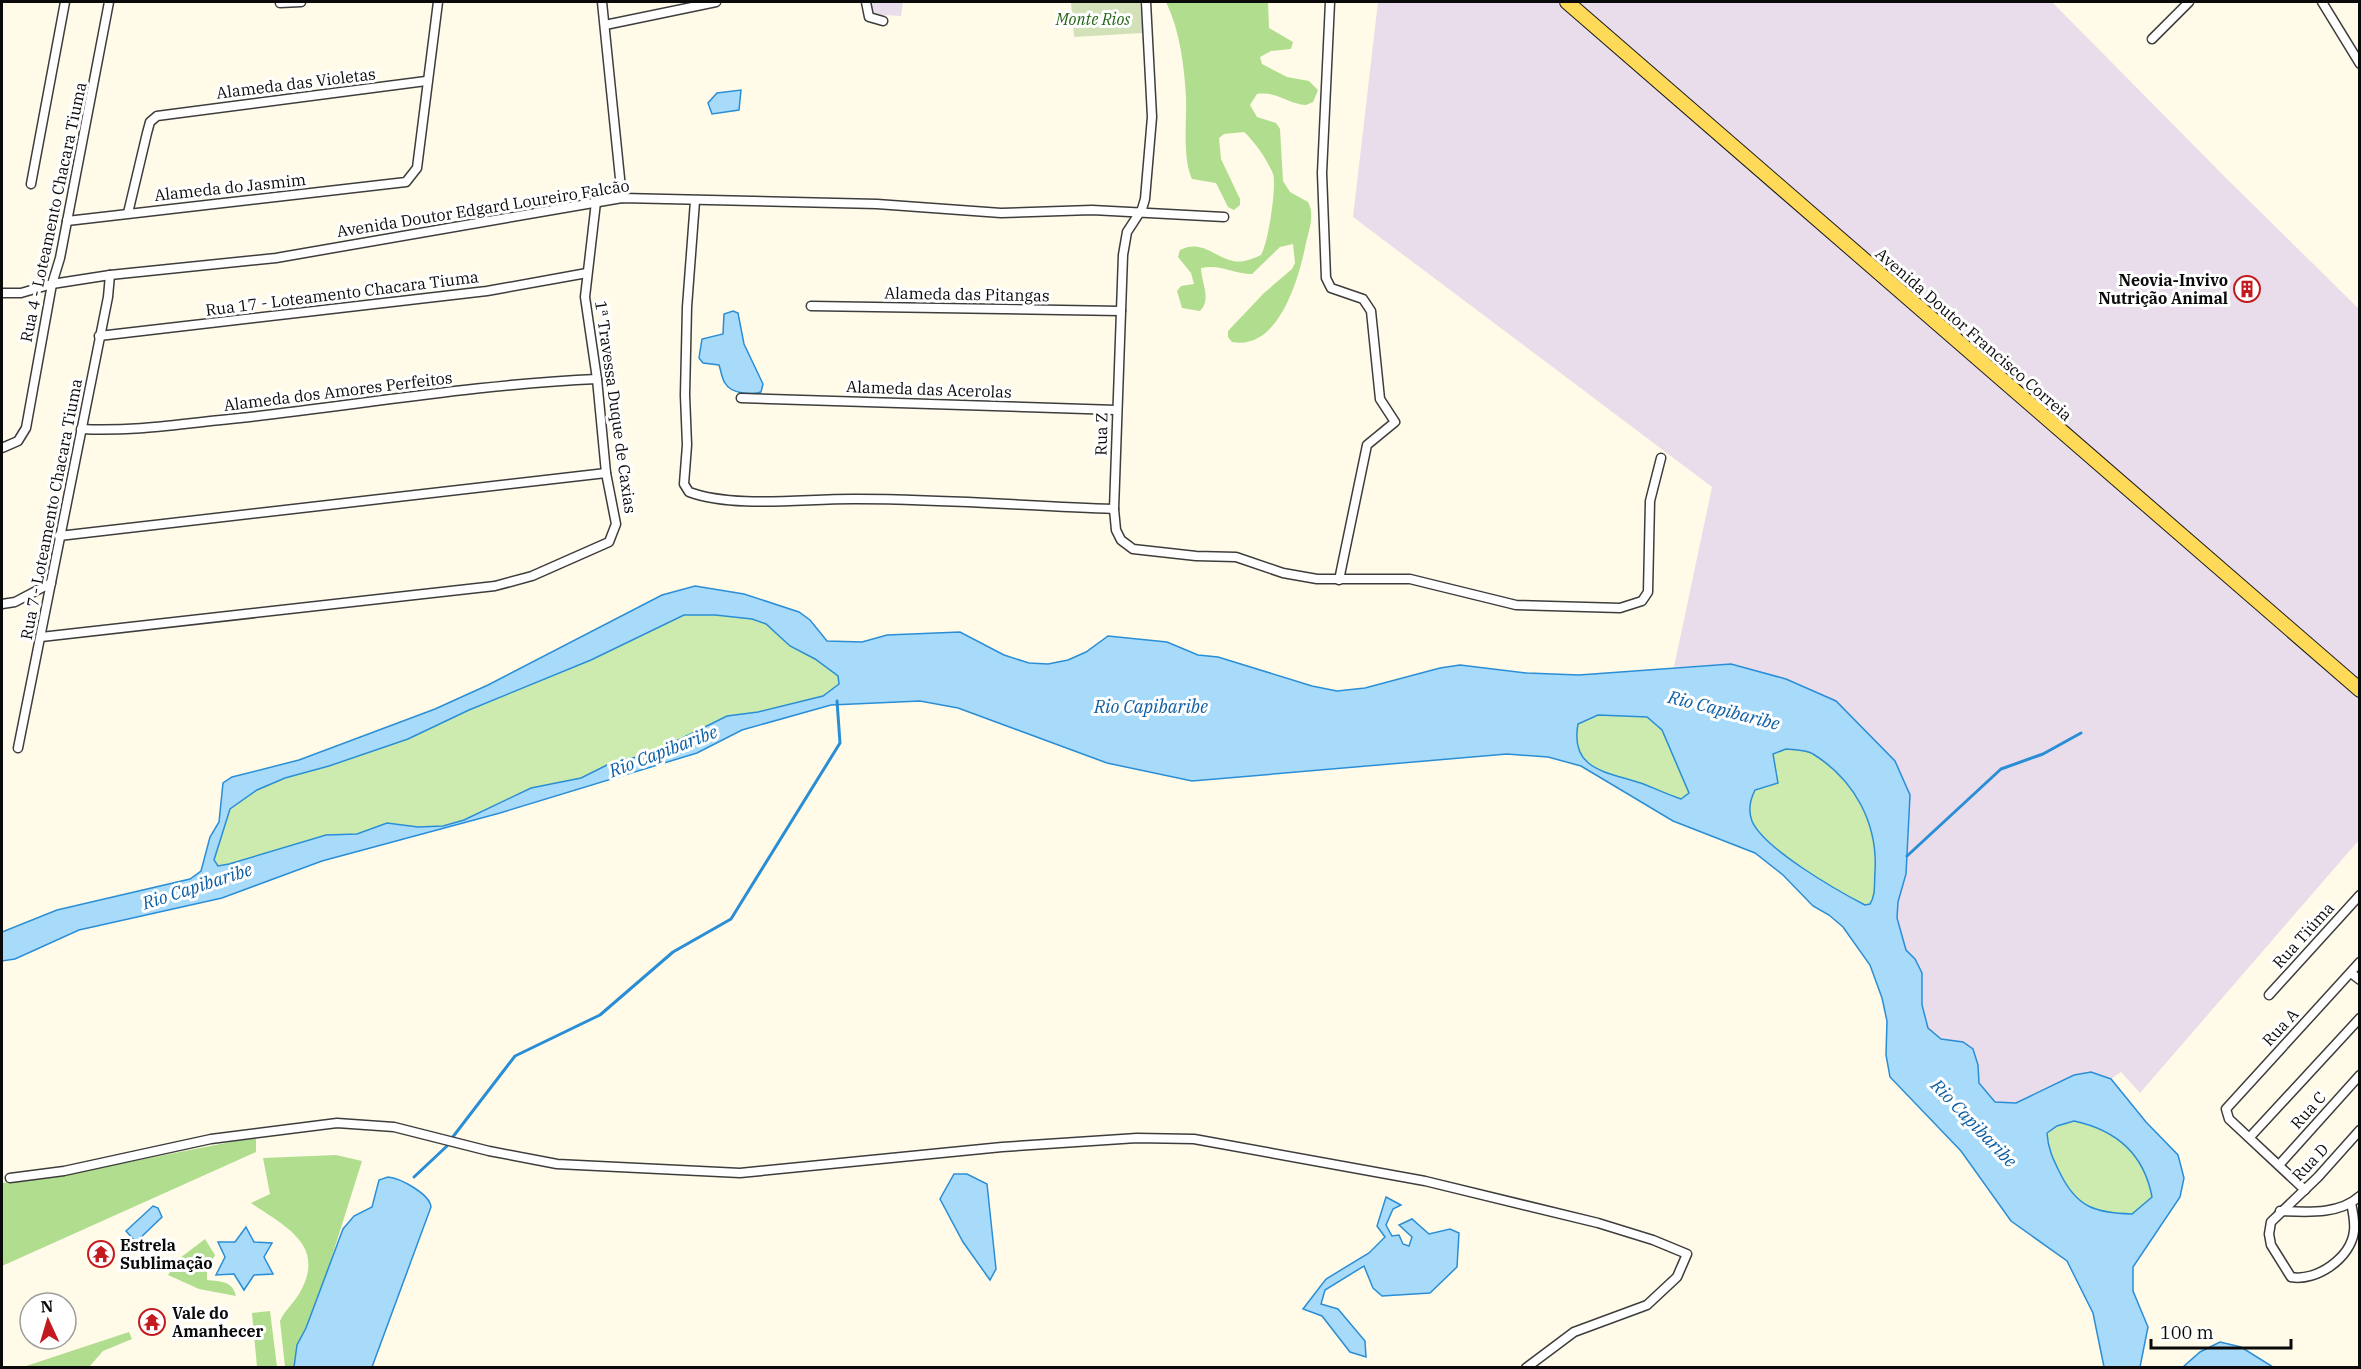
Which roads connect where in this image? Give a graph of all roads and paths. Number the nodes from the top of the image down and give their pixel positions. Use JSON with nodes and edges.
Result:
{"nodes":[{"id":1,"x":65,"y":2,"type":"edge"},
{"id":2,"x":109,"y":2,"type":"edge"},
{"id":3,"x":301,"y":2,"type":"edge"},
{"id":4,"x":438,"y":2,"type":"edge"},
{"id":5,"x":602,"y":2,"type":"edge"},
{"id":6,"x":716,"y":2,"type":"edge"},
{"id":7,"x":866,"y":2,"type":"edge"},
{"id":8,"x":1146,"y":2,"type":"edge"},
{"id":9,"x":1330,"y":2,"type":"edge"},
{"id":10,"x":1567,"y":2,"type":"edge"},
{"id":11,"x":2189,"y":2,"type":"edge"},
{"id":12,"x":2322,"y":2,"type":"edge"},
{"id":13,"x":280,"y":3,"type":"dead end"},
{"id":14,"x":883,"y":21,"type":"dead end"},
{"id":15,"x":605,"y":25,"type":"junction"},
{"id":16,"x":2152,"y":39,"type":"dead end"},
{"id":17,"x":2360,"y":64,"type":"edge"},
{"id":18,"x":426,"y":81,"type":"junction"},
{"id":19,"x":31,"y":184,"type":"dead end"},
{"id":20,"x":622,"y":198,"type":"junction"},
{"id":21,"x":695,"y":201,"type":"junction"},
{"id":22,"x":596,"y":202,"type":"junction"},
{"id":23,"x":128,"y":213,"type":"junction"},
{"id":24,"x":1140,"y":213,"type":"junction"},
{"id":25,"x":1224,"y":217,"type":"dead end"},
{"id":26,"x":67,"y":221,"type":"junction"},
{"id":27,"x":587,"y":273,"type":"junction"},
{"id":28,"x":110,"y":275,"type":"junction"},
{"id":29,"x":52,"y":284,"type":"junction"},
{"id":30,"x":2,"y":293,"type":"edge"},
{"id":31,"x":812,"y":306,"type":"dead end"},
{"id":32,"x":1121,"y":311,"type":"junction"},
{"id":33,"x":99,"y":336,"type":"junction"},
{"id":34,"x":597,"y":379,"type":"junction"},
{"id":35,"x":741,"y":398,"type":"dead end"},
{"id":36,"x":1116,"y":410,"type":"junction"},
{"id":37,"x":81,"y":429,"type":"junction"},
{"id":38,"x":2,"y":448,"type":"edge"},
{"id":39,"x":1661,"y":458,"type":"dead end"},
{"id":40,"x":606,"y":472,"type":"junction"},
{"id":41,"x":1114,"y":509,"type":"junction"},
{"id":42,"x":59,"y":536,"type":"junction"},
{"id":43,"x":1339,"y":580,"type":"junction"},
{"id":44,"x":51,"y":583,"type":"junction"},
{"id":45,"x":2,"y":604,"type":"edge"},
{"id":46,"x":41,"y":637,"type":"junction"},
{"id":47,"x":2360,"y":690,"type":"edge"},
{"id":48,"x":18,"y":748,"type":"dead end"},
{"id":49,"x":2360,"y":895,"type":"edge"},
{"id":50,"x":2360,"y":962,"type":"edge"},
{"id":51,"x":2351,"y":973,"type":"junction"},
{"id":52,"x":2360,"y":980,"type":"edge"},
{"id":53,"x":2269,"y":995,"type":"dead end"},
{"id":54,"x":2360,"y":1018,"type":"edge"},
{"id":55,"x":2360,"y":1075,"type":"edge"},
{"id":56,"x":2360,"y":1130,"type":"edge"},
{"id":57,"x":2250,"y":1137,"type":"junction"},
{"id":58,"x":2279,"y":1165,"type":"junction"},
{"id":59,"x":10,"y":1178,"type":"dead end"},
{"id":60,"x":2305,"y":1190,"type":"junction"},
{"id":61,"x":2360,"y":1196,"type":"edge"},
{"id":62,"x":2351,"y":1203,"type":"junction"},
{"id":63,"x":2280,"y":1211,"type":"junction"},
{"id":64,"x":1526,"y":1368,"type":"edge"}],
"edges":[{"from":1,"to":19,"type":"street"},
{"from":2,"to":26,"type":"street","name":"Rua 4 - Loteamento Chacara Tiuma"},
{"from":3,"to":13,"type":"street"},
{"from":4,"to":18,"type":"street"},
{"from":5,"to":15,"type":"street"},
{"from":6,"to":15,"type":"street"},
{"from":7,"to":14,"type":"street"},
{"from":8,"to":24,"type":"street","name":"Rua Z"},
{"from":9,"to":43,"type":"street"},
{"from":10,"to":47,"type":"main road","name":"Avenida Doutor Francisco Correia"},
{"from":11,"to":16,"type":"street"},
{"from":12,"to":17,"type":"street"},
{"from":15,"to":20,"type":"street"},
{"from":18,"to":23,"type":"street","name":"Alameda das Violetas"},
{"from":18,"to":23,"type":"street","name":"Alameda do Jasmim"},
{"from":20,"to":21,"type":"street","name":"Avenida Doutor Edgard Loureiro Falcão"},
{"from":20,"to":22,"type":"street","name":"Avenida Doutor Edgard Loureiro Falcão"},
{"from":21,"to":24,"type":"street","name":"Avenida Doutor Edgard Loureiro Falcão"},
{"from":21,"to":41,"type":"street"},
{"from":22,"to":27,"type":"street","name":"1ª Travessa Duque de Caxias"},
{"from":22,"to":28,"type":"street","name":"Avenida Doutor Edgard Loureiro Falcão"},
{"from":23,"to":26,"type":"street","name":"Alameda do Jasmim"},
{"from":24,"to":25,"type":"street","name":"Avenida Doutor Edgard Loureiro Falcão"},
{"from":24,"to":32,"type":"street","name":"Rua Z"},
{"from":26,"to":29,"type":"street","name":"Rua 4 - Loteamento Chacara Tiuma"},
{"from":27,"to":33,"type":"street","name":"Rua 17 - Loteamento Chacara Tiuma"},
{"from":27,"to":34,"type":"street","name":"1ª Travessa Duque de Caxias"},
{"from":28,"to":29,"type":"street","name":"Avenida Doutor Edgard Loureiro Falcão"},
{"from":28,"to":33,"type":"street","name":"Rua 7 - Loteamento Chacara Tiuma"},
{"from":29,"to":30,"type":"street","name":"Avenida Doutor Edgard Loureiro Falcão"},
{"from":29,"to":38,"type":"street","name":"Rua 4 - Loteamento Chacara Tiuma"},
{"from":31,"to":32,"type":"street","name":"Alameda das Pitangas"},
{"from":32,"to":36,"type":"street","name":"Rua Z"},
{"from":33,"to":37,"type":"street","name":"Rua 7 - Loteamento Chacara Tiuma"},
{"from":34,"to":37,"type":"street","name":"Alameda dos Amores Perfeitos"},
{"from":34,"to":40,"type":"street","name":"1ª Travessa Duque de Caxias"},
{"from":35,"to":36,"type":"street","name":"Alameda das Acerolas"},
{"from":36,"to":41,"type":"street","name":"Rua Z"},
{"from":37,"to":42,"type":"street","name":"Rua 7 - Loteamento Chacara Tiuma"},
{"from":39,"to":43,"type":"street"},
{"from":40,"to":42,"type":"street"},
{"from":40,"to":46,"type":"street","name":"1ª Travessa Duque de Caxias"},
{"from":41,"to":43,"type":"street","name":"Rua Z"},
{"from":42,"to":44,"type":"street","name":"Rua 7 - Loteamento Chacara Tiuma"},
{"from":44,"to":45,"type":"street"},
{"from":44,"to":46,"type":"street","name":"Rua 7 - Loteamento Chacara Tiuma"},
{"from":46,"to":48,"type":"street","name":"Rua 7 - Loteamento Chacara Tiuma"},
{"from":49,"to":53,"type":"street","name":"Rua Tiúma"},
{"from":50,"to":51,"type":"street","name":"Rua A"},
{"from":51,"to":52,"type":"street"},
{"from":51,"to":57,"type":"street","name":"Rua A"},
{"from":54,"to":57,"type":"street"},
{"from":55,"to":58,"type":"street","name":"Rua C"},
{"from":56,"to":60,"type":"street","name":"Rua D"},
{"from":57,"to":58,"type":"street"},
{"from":58,"to":60,"type":"street"},
{"from":59,"to":64,"type":"street"},
{"from":60,"to":63,"type":"street","name":"Rua D"},
{"from":61,"to":62,"type":"street"},
{"from":62,"to":63,"type":"street"},
{"from":62,"to":63,"type":"street"}]}
